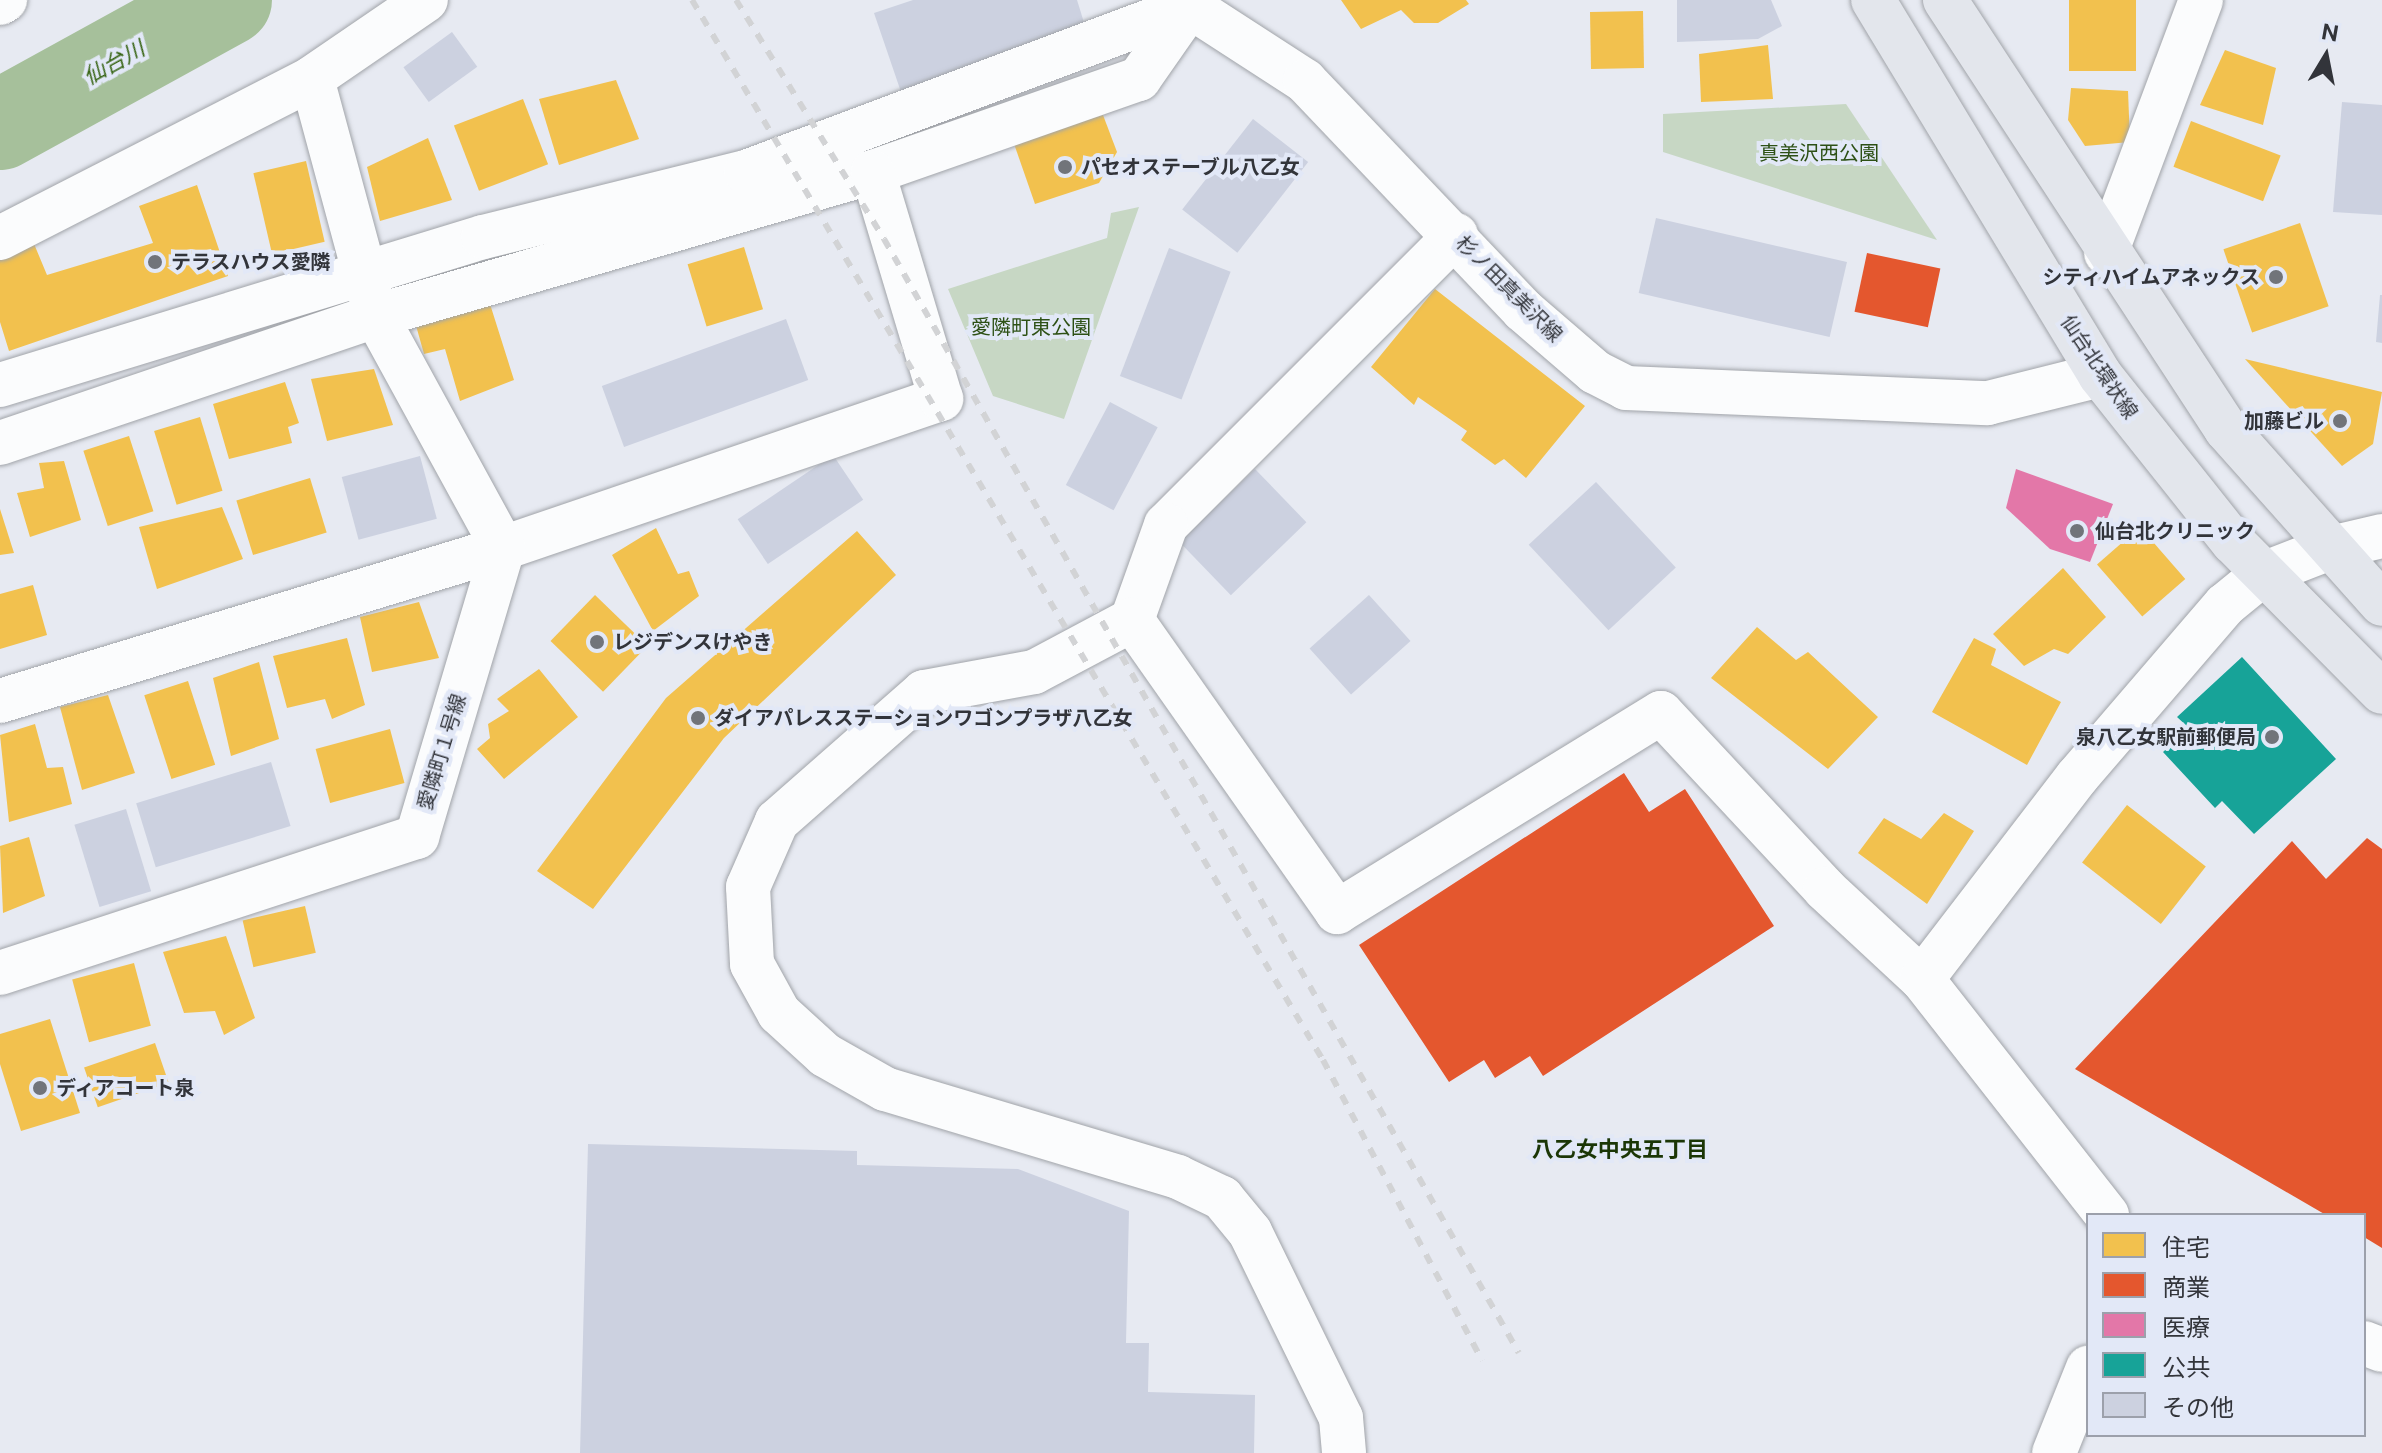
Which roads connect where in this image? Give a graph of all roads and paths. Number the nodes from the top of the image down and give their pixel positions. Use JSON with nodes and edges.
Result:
{"nodes":[{"id":1,"x":426,"y":0,"type":"edge"},
{"id":2,"x":1873,"y":0,"type":"edge"},
{"id":3,"x":1945,"y":0,"type":"edge"},
{"id":4,"x":2201,"y":0,"type":"edge"},
{"id":5,"x":1185,"y":3,"type":"edge"},
{"id":6,"x":312,"y":78,"type":"junction"},
{"id":7,"x":873,"y":172,"type":"junction"},
{"id":8,"x":1456,"y":235,"type":"junction"},
{"id":9,"x":0,"y":238,"type":"edge"},
{"id":10,"x":2106,"y":253,"type":"junction"},
{"id":11,"x":359,"y":272,"type":"junction"},
{"id":12,"x":376,"y":316,"type":"junction"},
{"id":13,"x":2100,"y":375,"type":"junction"},
{"id":14,"x":0,"y":385,"type":"edge"},
{"id":15,"x":0,"y":443,"type":"edge"},
{"id":16,"x":2382,"y":536,"type":"edge"},
{"id":17,"x":503,"y":548,"type":"junction"},
{"id":18,"x":2327,"y":549,"type":"junction"},
{"id":19,"x":2263,"y":574,"type":"junction"},
{"id":20,"x":2382,"y":604,"type":"edge"},
{"id":21,"x":1132,"y":620,"type":"junction"},
{"id":22,"x":2382,"y":692,"type":"edge"},
{"id":23,"x":0,"y":701,"type":"edge"},
{"id":24,"x":0,"y":973,"type":"edge"},
{"id":25,"x":1922,"y":979,"type":"junction"},
{"id":26,"x":2105,"y":1213,"type":"edge"},
{"id":27,"x":2086,"y":1373,"type":"edge"},
{"id":28,"x":1344,"y":1453,"type":"edge"},
{"id":29,"x":2054,"y":1453,"type":"edge"}],
"edges":[{"from":1,"to":6,"type":"street"},
{"from":2,"to":13,"type":"main road","name":"仙台北環状線"},
{"from":3,"to":10,"type":"main road"},
{"from":4,"to":10,"type":"street"},
{"from":5,"to":7,"type":"street"},
{"from":5,"to":8,"type":"street","name":"杉ノ田真美沢線"},
{"from":5,"to":11,"type":"street"},
{"from":6,"to":9,"type":"street"},
{"from":6,"to":11,"type":"street"},
{"from":7,"to":12,"type":"street"},
{"from":7,"to":17,"type":"street"},
{"from":8,"to":13,"type":"street","name":"杉ノ田真美沢線"},
{"from":8,"to":21,"type":"street"},
{"from":10,"to":18,"type":"main road"},
{"from":11,"to":12,"type":"street"},
{"from":11,"to":14,"type":"street"},
{"from":12,"to":15,"type":"street"},
{"from":12,"to":17,"type":"street"},
{"from":13,"to":19,"type":"main road","name":"仙台北環状線"},
{"from":16,"to":18,"type":"street"},
{"from":17,"to":23,"type":"street"},
{"from":17,"to":24,"type":"street","name":"愛隣町１号線"},
{"from":18,"to":19,"type":"street"},
{"from":18,"to":20,"type":"main road"},
{"from":19,"to":22,"type":"main road","name":"仙台北環状線"},
{"from":19,"to":25,"type":"street"},
{"from":21,"to":25,"type":"street"},
{"from":21,"to":28,"type":"street"},
{"from":25,"to":26,"type":"street"},
{"from":27,"to":29,"type":"street"}]}
